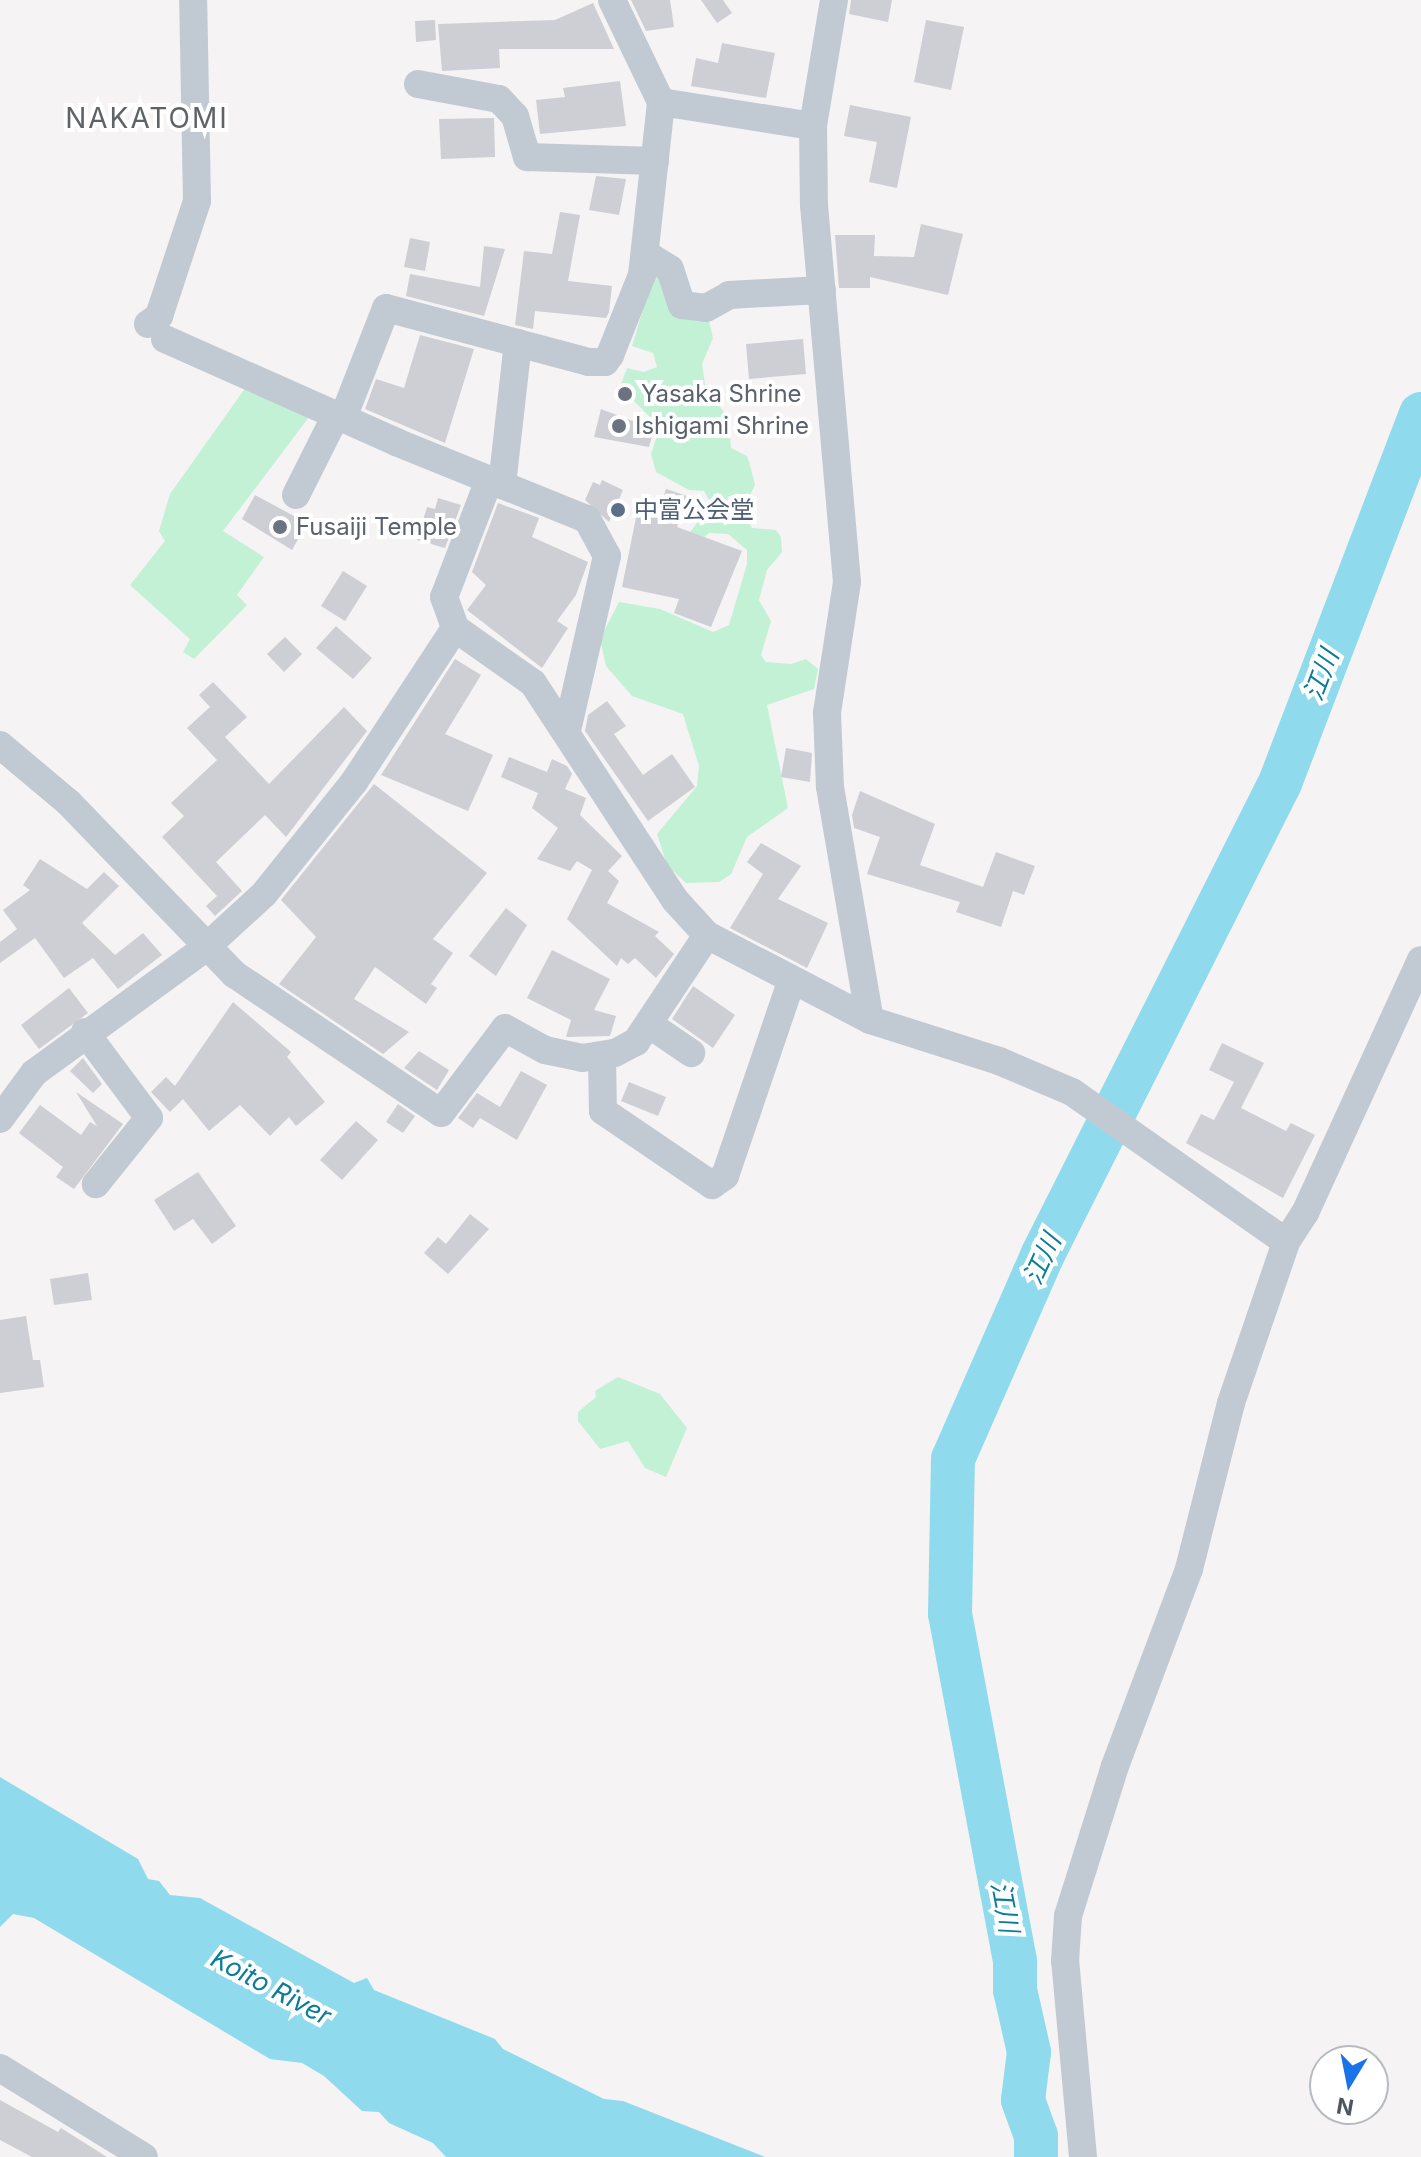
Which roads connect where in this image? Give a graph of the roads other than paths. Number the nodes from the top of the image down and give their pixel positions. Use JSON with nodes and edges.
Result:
{"nodes":[{"id":1,"x":193,"y":0,"type":"edge"},
{"id":2,"x":612,"y":0,"type":"edge"},
{"id":3,"x":834,"y":0,"type":"edge"},
{"id":4,"x":418,"y":84,"type":"dead end"},
{"id":5,"x":661,"y":102,"type":"junction"},
{"id":6,"x":813,"y":126,"type":"junction"},
{"id":7,"x":655,"y":161,"type":"junction"},
{"id":8,"x":646,"y":254,"type":"junction"},
{"id":9,"x":822,"y":290,"type":"junction"},
{"id":10,"x":518,"y":343,"type":"junction"},
{"id":11,"x":340,"y":416,"type":"junction"},
{"id":12,"x":495,"y":482,"type":"junction"},
{"id":13,"x":296,"y":495,"type":"dead end"},
{"id":14,"x":455,"y":628,"type":"junction"},
{"id":15,"x":567,"y":731,"type":"junction"},
{"id":16,"x":0,"y":745,"type":"edge"},
{"id":17,"x":707,"y":935,"type":"junction"},
{"id":18,"x":204,"y":949,"type":"junction"},
{"id":19,"x":1421,"y":960,"type":"edge"},
{"id":20,"x":791,"y":982,"type":"junction"},
{"id":21,"x":870,"y":1020,"type":"junction"},
{"id":22,"x":650,"y":1025,"type":"junction"},
{"id":23,"x":85,"y":1032,"type":"junction"},
{"id":24,"x":691,"y":1053,"type":"dead end"},
{"id":25,"x":602,"y":1056,"type":"junction"},
{"id":26,"x":0,"y":1119,"type":"edge"},
{"id":27,"x":96,"y":1184,"type":"dead end"},
{"id":28,"x":1286,"y":1242,"type":"junction"},
{"id":29,"x":0,"y":2068,"type":"edge"},
{"id":30,"x":144,"y":2157,"type":"edge"},
{"id":31,"x":1083,"y":2157,"type":"edge"}],
"edges":[{"from":1,"to":11,"type":"street"},
{"from":2,"to":5,"type":"street"},
{"from":3,"to":6,"type":"street"},
{"from":4,"to":7,"type":"street"},
{"from":5,"to":6,"type":"street"},
{"from":5,"to":7,"type":"street"},
{"from":6,"to":9,"type":"street"},
{"from":7,"to":8,"type":"street"},
{"from":8,"to":9,"type":"street"},
{"from":8,"to":10,"type":"street"},
{"from":9,"to":21,"type":"street"},
{"from":10,"to":11,"type":"street"},
{"from":10,"to":12,"type":"street"},
{"from":11,"to":12,"type":"street"},
{"from":11,"to":13,"type":"street"},
{"from":12,"to":14,"type":"street"},
{"from":12,"to":15,"type":"street"},
{"from":14,"to":15,"type":"street"},
{"from":14,"to":18,"type":"street"},
{"from":15,"to":17,"type":"street"},
{"from":16,"to":18,"type":"street"},
{"from":17,"to":20,"type":"street"},
{"from":17,"to":22,"type":"street"},
{"from":18,"to":23,"type":"street"},
{"from":18,"to":25,"type":"street"},
{"from":19,"to":28,"type":"street"},
{"from":20,"to":21,"type":"street"},
{"from":20,"to":25,"type":"street"},
{"from":21,"to":28,"type":"street"},
{"from":22,"to":24,"type":"street"},
{"from":22,"to":25,"type":"street"},
{"from":23,"to":26,"type":"street"},
{"from":23,"to":27,"type":"street"},
{"from":28,"to":31,"type":"street"},
{"from":29,"to":30,"type":"street"}]}
